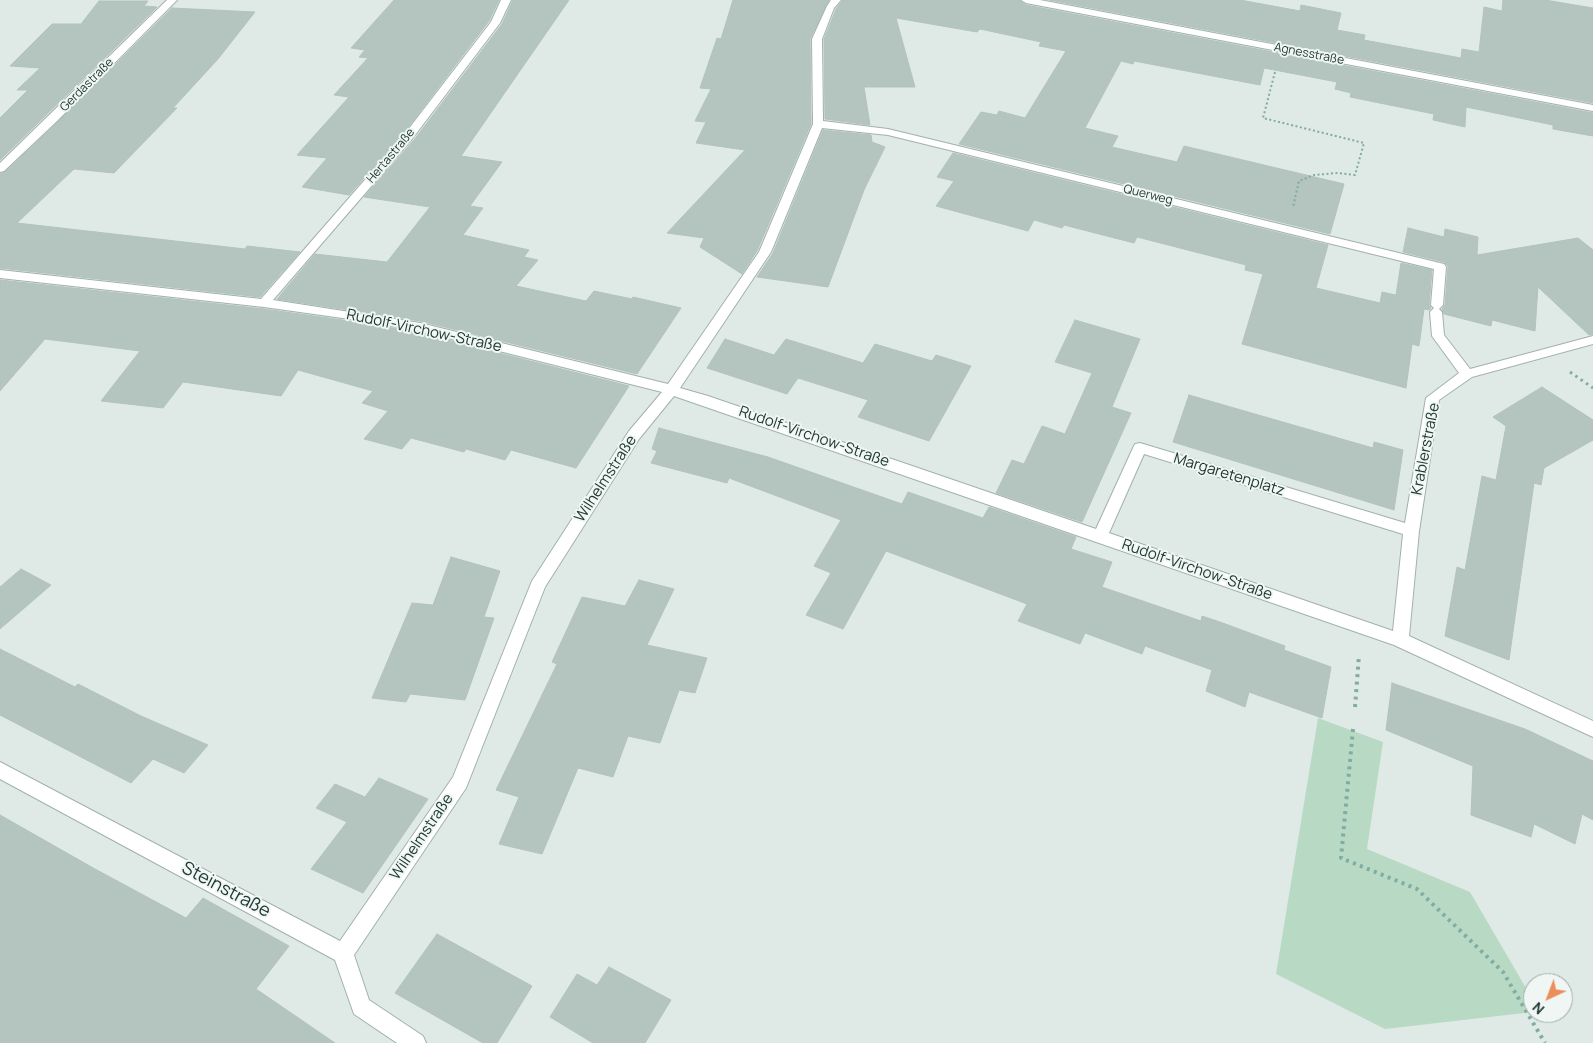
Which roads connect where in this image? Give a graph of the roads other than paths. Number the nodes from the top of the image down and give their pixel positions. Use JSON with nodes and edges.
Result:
{"nodes":[{"id":1,"x":172,"y":0,"type":"edge"},
{"id":2,"x":506,"y":0,"type":"edge"},
{"id":3,"x":836,"y":0,"type":"edge"},
{"id":4,"x":1026,"y":0,"type":"edge"},
{"id":5,"x":1593,"y":108,"type":"edge"},
{"id":6,"x":818,"y":124,"type":"junction"},
{"id":7,"x":0,"y":169,"type":"edge"},
{"id":8,"x":0,"y":274,"type":"edge"},
{"id":9,"x":264,"y":303,"type":"junction"},
{"id":10,"x":1593,"y":340,"type":"edge"},
{"id":11,"x":1467,"y":374,"type":"junction"},
{"id":12,"x":671,"y":390,"type":"junction"},
{"id":13,"x":1411,"y":531,"type":"junction"},
{"id":14,"x":1100,"y":536,"type":"junction"},
{"id":15,"x":1400,"y":640,"type":"junction"},
{"id":16,"x":1593,"y":729,"type":"edge"},
{"id":17,"x":0,"y":770,"type":"edge"},
{"id":18,"x":343,"y":953,"type":"junction"},
{"id":19,"x":416,"y":1043,"type":"edge"}],
"edges":[{"from":1,"to":7,"type":"street","name":"Gerdastraße"},
{"from":2,"to":9,"type":"street","name":"Hertastraße"},
{"from":3,"to":6,"type":"street","name":"Wilhelmstraße"},
{"from":4,"to":5,"type":"street","name":"Agnesstraße"},
{"from":6,"to":11,"type":"street","name":"Querweg"},
{"from":6,"to":12,"type":"street","name":"Wilhelmstraße"},
{"from":8,"to":9,"type":"street","name":"Rudolf-Virchow-Straße"},
{"from":9,"to":12,"type":"street","name":"Rudolf-Virchow-Straße"},
{"from":10,"to":11,"type":"street","name":"Krablerstraße"},
{"from":11,"to":13,"type":"street","name":"Krablerstraße"},
{"from":12,"to":14,"type":"street","name":"Rudolf-Virchow-Straße"},
{"from":12,"to":18,"type":"street","name":"Wilhelmstraße"},
{"from":13,"to":14,"type":"street","name":"Margaretenplatz"},
{"from":13,"to":15,"type":"street","name":"Krablerstraße"},
{"from":14,"to":15,"type":"street","name":"Rudolf-Virchow-Straße"},
{"from":15,"to":16,"type":"street","name":"Rudolf-Virchow-Straße"},
{"from":17,"to":18,"type":"street","name":"Steinstraße"},
{"from":18,"to":19,"type":"street"}]}
